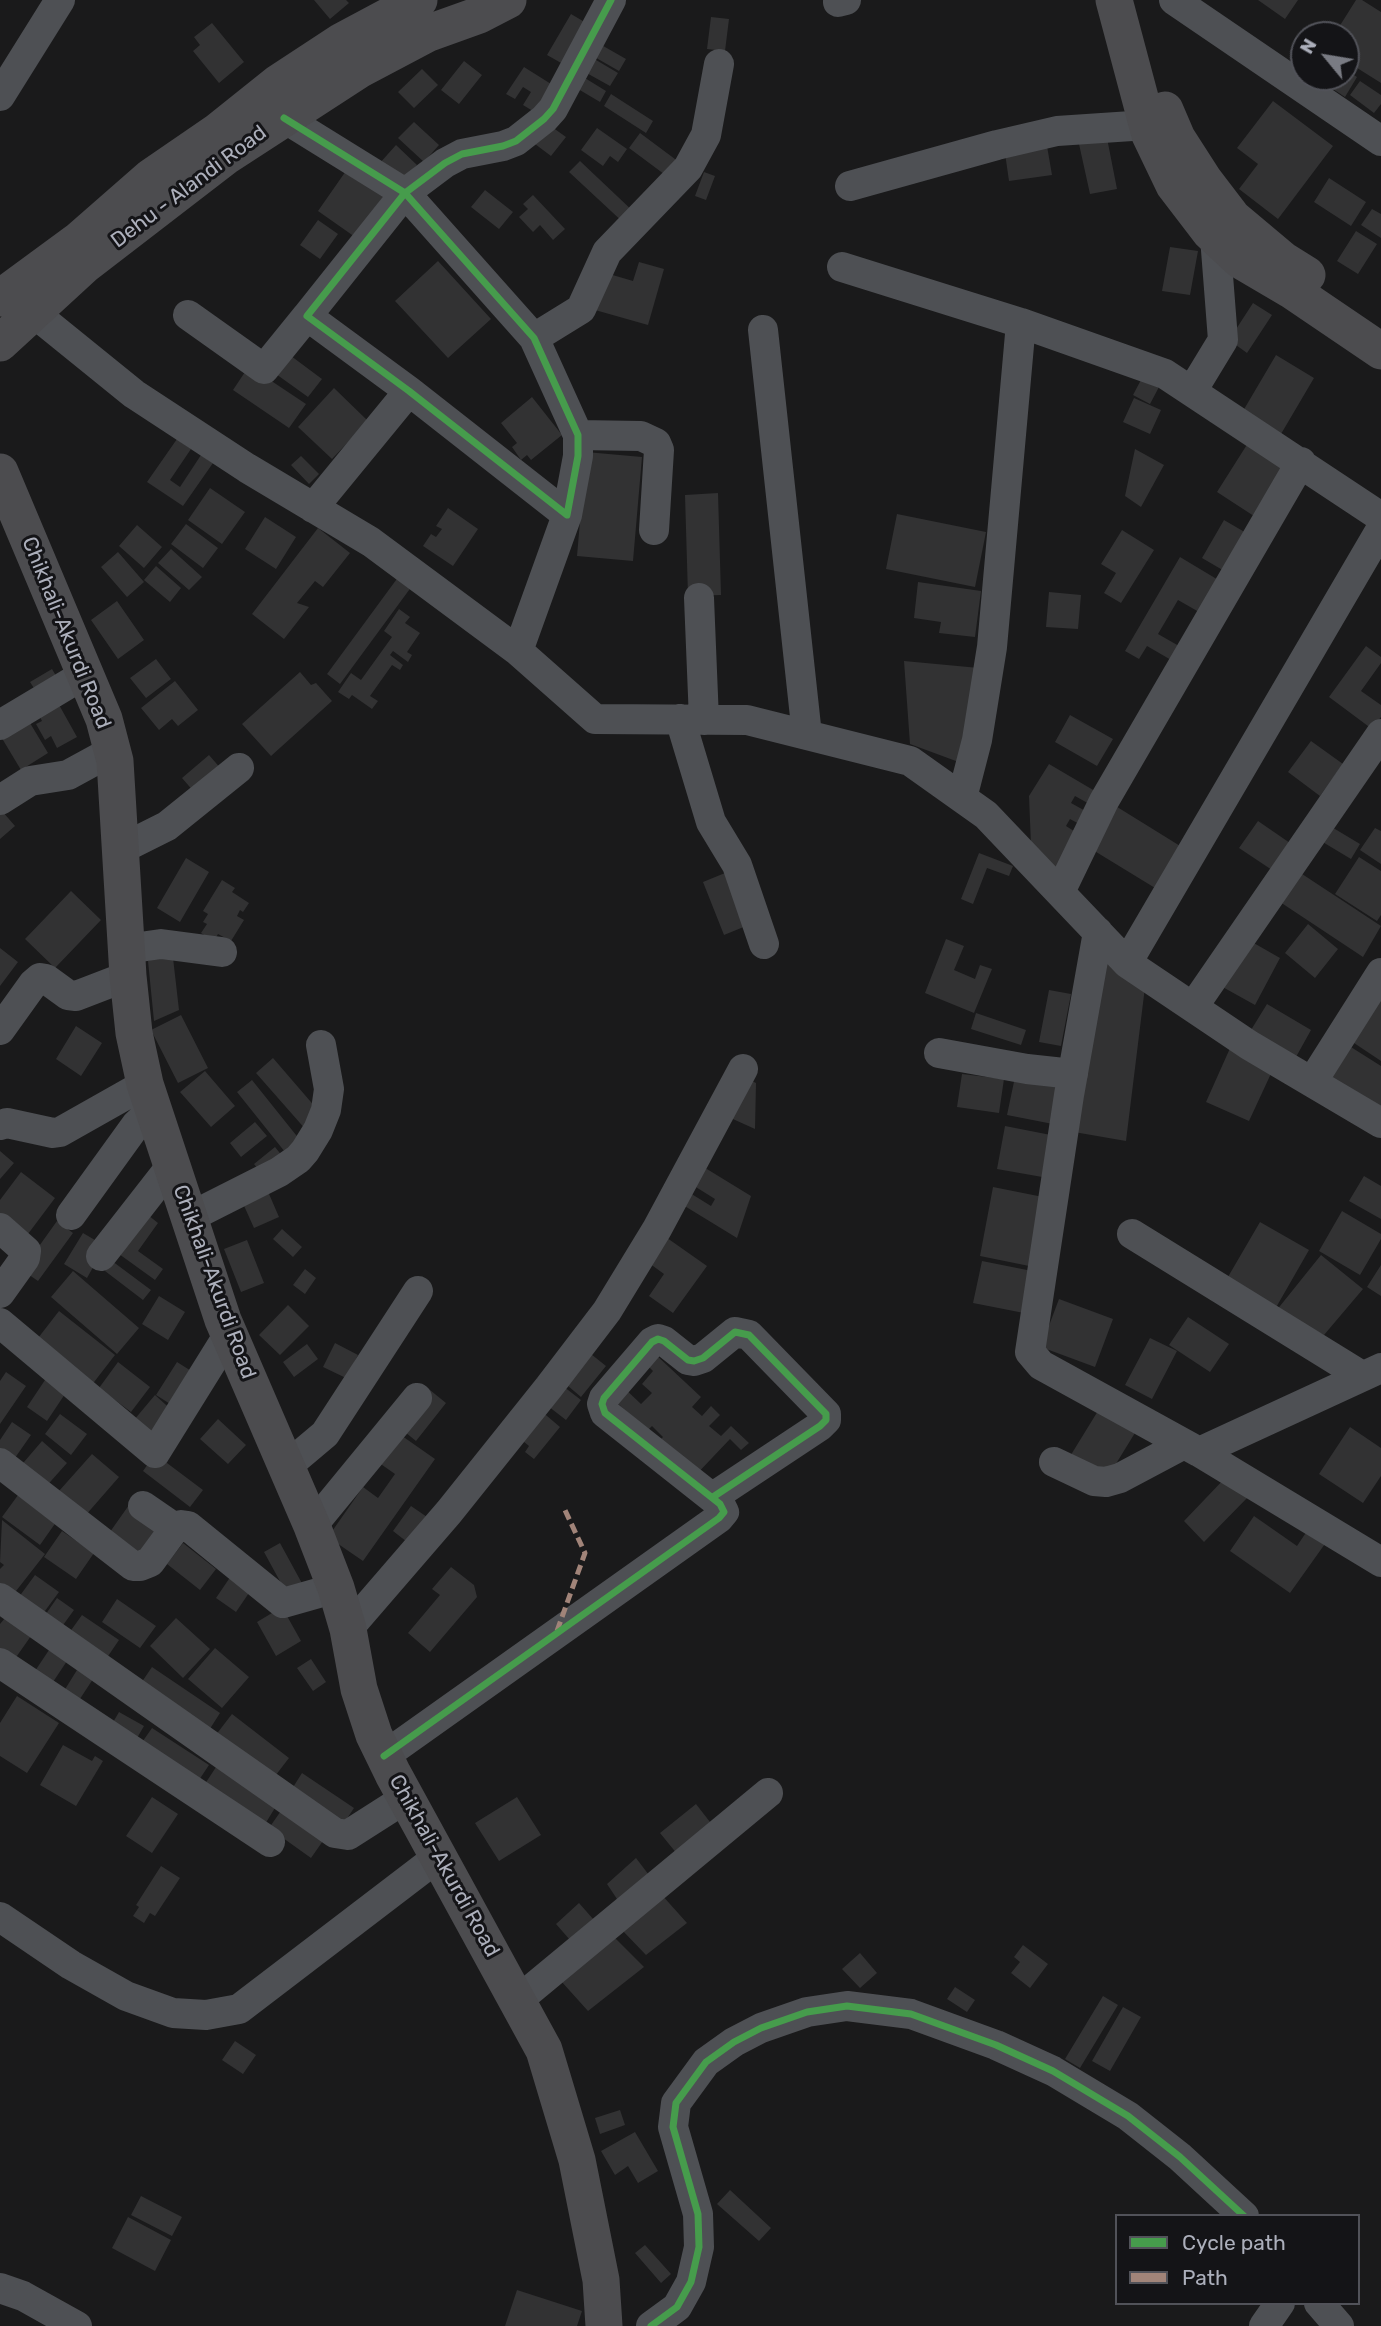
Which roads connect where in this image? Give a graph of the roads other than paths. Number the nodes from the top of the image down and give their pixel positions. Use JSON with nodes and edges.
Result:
{"nodes":[{"id":1,"x":60,"y":0,"type":"edge"},
{"id":2,"x":419,"y":0,"type":"edge"},
{"id":3,"x":508,"y":0,"type":"edge"},
{"id":4,"x":611,"y":0,"type":"edge"},
{"id":5,"x":1114,"y":0,"type":"edge"},
{"id":6,"x":1138,"y":0,"type":"edge"},
{"id":7,"x":1174,"y":0,"type":"edge"},
{"id":8,"x":719,"y":64,"type":"dead end"},
{"id":9,"x":0,"y":96,"type":"edge"},
{"id":10,"x":284,"y":118,"type":"junction"},
{"id":11,"x":1147,"y":125,"type":"junction"},
{"id":12,"x":1381,"y":141,"type":"edge"},
{"id":13,"x":850,"y":186,"type":"dead end"},
{"id":14,"x":405,"y":193,"type":"junction"},
{"id":15,"x":1215,"y":237,"type":"junction"},
{"id":16,"x":842,"y":267,"type":"dead end"},
{"id":17,"x":0,"y":298,"type":"edge"},
{"id":18,"x":34,"y":313,"type":"junction"},
{"id":19,"x":188,"y":315,"type":"dead end"},
{"id":20,"x":307,"y":316,"type":"junction"},
{"id":21,"x":1021,"y":323,"type":"junction"},
{"id":22,"x":1381,"y":324,"type":"edge"},
{"id":23,"x":763,"y":330,"type":"dead end"},
{"id":24,"x":534,"y":338,"type":"junction"},
{"id":25,"x":0,"y":343,"type":"edge"},
{"id":26,"x":1381,"y":351,"type":"edge"},
{"id":27,"x":409,"y":391,"type":"junction"},
{"id":28,"x":1192,"y":391,"type":"junction"},
{"id":29,"x":578,"y":435,"type":"junction"},
{"id":30,"x":1301,"y":462,"type":"junction"},
{"id":31,"x":0,"y":472,"type":"edge"},
{"id":32,"x":313,"y":508,"type":"junction"},
{"id":33,"x":567,"y":514,"type":"junction"},
{"id":34,"x":1381,"y":517,"type":"edge"},
{"id":35,"x":1381,"y":529,"type":"edge"},
{"id":36,"x":654,"y":530,"type":"dead end"},
{"id":37,"x":699,"y":598,"type":"dead end"},
{"id":38,"x":518,"y":652,"type":"junction"},
{"id":39,"x":85,"y":674,"type":"junction"},
{"id":40,"x":692,"y":720,"type":"junction"},
{"id":41,"x":0,"y":725,"type":"edge"},
{"id":42,"x":1381,"y":734,"type":"edge"},
{"id":43,"x":807,"y":735,"type":"junction"},
{"id":44,"x":113,"y":751,"type":"junction"},
{"id":45,"x":239,"y":768,"type":"dead end"},
{"id":46,"x":962,"y":797,"type":"junction"},
{"id":47,"x":0,"y":800,"type":"edge"},
{"id":48,"x":121,"y":849,"type":"junction"},
{"id":49,"x":1060,"y":892,"type":"junction"},
{"id":50,"x":1098,"y":932,"type":"junction"},
{"id":51,"x":764,"y":944,"type":"dead end"},
{"id":52,"x":222,"y":952,"type":"dead end"},
{"id":53,"x":127,"y":962,"type":"junction"},
{"id":54,"x":1128,"y":963,"type":"junction"},
{"id":55,"x":1381,"y":973,"type":"edge"},
{"id":56,"x":1193,"y":1007,"type":"junction"},
{"id":57,"x":6,"y":1010,"type":"edge"},
{"id":58,"x":321,"y":1045,"type":"dead end"},
{"id":59,"x":939,"y":1053,"type":"dead end"},
{"id":60,"x":743,"y":1069,"type":"dead end"},
{"id":61,"x":1073,"y":1074,"type":"junction"},
{"id":62,"x":1312,"y":1082,"type":"junction"},
{"id":63,"x":149,"y":1096,"type":"junction"},
{"id":64,"x":1381,"y":1123,"type":"edge"},
{"id":65,"x":0,"y":1125,"type":"edge"},
{"id":66,"x":172,"y":1165,"type":"junction"},
{"id":67,"x":71,"y":1215,"type":"dead end"},
{"id":68,"x":190,"y":1217,"type":"junction"},
{"id":69,"x":0,"y":1227,"type":"edge"},
{"id":70,"x":1132,"y":1234,"type":"dead end"},
{"id":71,"x":101,"y":1256,"type":"dead end"},
{"id":72,"x":418,"y":1290,"type":"dead end"},
{"id":73,"x":0,"y":1293,"type":"edge"},
{"id":74,"x":0,"y":1323,"type":"edge"},
{"id":75,"x":229,"y":1334,"type":"junction"},
{"id":76,"x":1371,"y":1372,"type":"edge"},
{"id":77,"x":417,"y":1398,"type":"dead end"},
{"id":78,"x":1191,"y":1448,"type":"junction"},
{"id":79,"x":1054,"y":1462,"type":"dead end"},
{"id":80,"x":0,"y":1463,"type":"edge"},
{"id":81,"x":286,"y":1466,"type":"junction"},
{"id":82,"x":713,"y":1497,"type":"junction"},
{"id":83,"x":143,"y":1506,"type":"dead end"},
{"id":84,"x":312,"y":1526,"type":"junction"},
{"id":85,"x":175,"y":1528,"type":"junction"},
{"id":86,"x":1381,"y":1562,"type":"edge"},
{"id":87,"x":335,"y":1588,"type":"junction"},
{"id":88,"x":0,"y":1598,"type":"edge"},
{"id":89,"x":348,"y":1629,"type":"junction"},
{"id":90,"x":0,"y":1663,"type":"edge"},
{"id":91,"x":384,"y":1756,"type":"junction"},
{"id":92,"x":768,"y":1793,"type":"dead end"},
{"id":93,"x":406,"y":1798,"type":"junction"},
{"id":94,"x":270,"y":1842,"type":"dead end"},
{"id":95,"x":438,"y":1857,"type":"junction"},
{"id":96,"x":0,"y":1917,"type":"edge"},
{"id":97,"x":517,"y":2001,"type":"junction"},
{"id":98,"x":1242,"y":2214,"type":"edge"},
{"id":99,"x":0,"y":2288,"type":"edge"},
{"id":100,"x":1279,"y":2305,"type":"edge"},
{"id":101,"x":1321,"y":2305,"type":"edge"},
{"id":102,"x":77,"y":2326,"type":"edge"},
{"id":103,"x":604,"y":2326,"type":"edge"},
{"id":104,"x":651,"y":2326,"type":"edge"},
{"id":105,"x":1264,"y":2326,"type":"edge"},
{"id":106,"x":1339,"y":2326,"type":"edge"}],
"edges":[{"from":1,"to":9,"type":"street"},
{"from":2,"to":17,"type":"main road","name":"Dehu - Alandi Road"},
{"from":3,"to":10,"type":"main road","name":"Dehu - Alandi Road"},
{"from":4,"to":14,"type":"street"},
{"from":5,"to":11,"type":"main road"},
{"from":6,"to":22,"type":"main road"},
{"from":7,"to":12,"type":"street"},
{"from":8,"to":24,"type":"street"},
{"from":10,"to":14,"type":"street"},
{"from":10,"to":18,"type":"main road","name":"Dehu - Alandi Road"},
{"from":11,"to":13,"type":"street"},
{"from":11,"to":15,"type":"main road"},
{"from":14,"to":20,"type":"street"},
{"from":14,"to":24,"type":"street"},
{"from":15,"to":26,"type":"main road"},
{"from":15,"to":28,"type":"street"},
{"from":16,"to":21,"type":"street"},
{"from":17,"to":18,"type":"street"},
{"from":18,"to":25,"type":"main road","name":"Dehu - Alandi Road"},
{"from":18,"to":32,"type":"street"},
{"from":19,"to":20,"type":"street"},
{"from":20,"to":27,"type":"street"},
{"from":21,"to":28,"type":"street"},
{"from":21,"to":46,"type":"street"},
{"from":23,"to":43,"type":"street"},
{"from":24,"to":29,"type":"street"},
{"from":27,"to":32,"type":"street"},
{"from":27,"to":33,"type":"street"},
{"from":28,"to":30,"type":"street"},
{"from":29,"to":33,"type":"street"},
{"from":29,"to":36,"type":"street"},
{"from":30,"to":34,"type":"street"},
{"from":30,"to":49,"type":"street"},
{"from":31,"to":39,"type":"main road","name":"Chikhali-Akurdi Road"},
{"from":32,"to":38,"type":"street"},
{"from":33,"to":38,"type":"street"},
{"from":35,"to":54,"type":"street"},
{"from":37,"to":40,"type":"street"},
{"from":38,"to":40,"type":"street"},
{"from":39,"to":41,"type":"street"},
{"from":39,"to":44,"type":"main road","name":"Chikhali-Akurdi Road"},
{"from":40,"to":43,"type":"street"},
{"from":40,"to":51,"type":"street"},
{"from":42,"to":56,"type":"street"},
{"from":43,"to":46,"type":"street"},
{"from":44,"to":47,"type":"street"},
{"from":44,"to":48,"type":"main road","name":"Chikhali-Akurdi Road"},
{"from":45,"to":48,"type":"street"},
{"from":46,"to":49,"type":"street"},
{"from":48,"to":53,"type":"main road","name":"Chikhali-Akurdi Road"},
{"from":49,"to":50,"type":"street"},
{"from":50,"to":54,"type":"street"},
{"from":50,"to":61,"type":"street"},
{"from":52,"to":53,"type":"street"},
{"from":53,"to":57,"type":"street"},
{"from":53,"to":63,"type":"main road","name":"Chikhali-Akurdi Road"},
{"from":54,"to":56,"type":"street"},
{"from":55,"to":62,"type":"street"},
{"from":56,"to":62,"type":"street"},
{"from":58,"to":68,"type":"street"},
{"from":59,"to":61,"type":"street"},
{"from":60,"to":89,"type":"street"},
{"from":61,"to":78,"type":"street"},
{"from":62,"to":64,"type":"street"},
{"from":63,"to":65,"type":"street"},
{"from":63,"to":66,"type":"main road","name":"Chikhali-Akurdi Road"},
{"from":63,"to":67,"type":"street"},
{"from":66,"to":68,"type":"main road","name":"Chikhali-Akurdi Road"},
{"from":66,"to":71,"type":"street"},
{"from":68,"to":75,"type":"main road","name":"Chikhali-Akurdi Road"},
{"from":69,"to":73,"type":"street"},
{"from":70,"to":76,"type":"street"},
{"from":72,"to":81,"type":"street"},
{"from":74,"to":75,"type":"street"},
{"from":75,"to":81,"type":"main road","name":"Chikhali-Akurdi Road"},
{"from":76,"to":78,"type":"street"},
{"from":77,"to":84,"type":"street"},
{"from":78,"to":79,"type":"street"},
{"from":78,"to":86,"type":"street"},
{"from":80,"to":85,"type":"street"},
{"from":81,"to":84,"type":"main road","name":"Chikhali-Akurdi Road"},
{"from":82,"to":82,"type":"street"},
{"from":82,"to":91,"type":"street"},
{"from":83,"to":85,"type":"street"},
{"from":84,"to":87,"type":"main road","name":"Chikhali-Akurdi Road"},
{"from":85,"to":87,"type":"street"},
{"from":87,"to":89,"type":"main road","name":"Chikhali-Akurdi Road"},
{"from":88,"to":93,"type":"street"},
{"from":89,"to":91,"type":"main road","name":"Chikhali-Akurdi Road"},
{"from":90,"to":94,"type":"street"},
{"from":91,"to":93,"type":"main road","name":"Chikhali-Akurdi Road"},
{"from":92,"to":97,"type":"street"},
{"from":93,"to":95,"type":"main road","name":"Chikhali-Akurdi Road"},
{"from":95,"to":96,"type":"street"},
{"from":95,"to":97,"type":"main road","name":"Chikhali-Akurdi Road"},
{"from":97,"to":103,"type":"main road","name":"Chikhali-Akurdi Road"},
{"from":98,"to":104,"type":"street"},
{"from":99,"to":102,"type":"street"},
{"from":100,"to":105,"type":"street"},
{"from":101,"to":106,"type":"street"}]}
